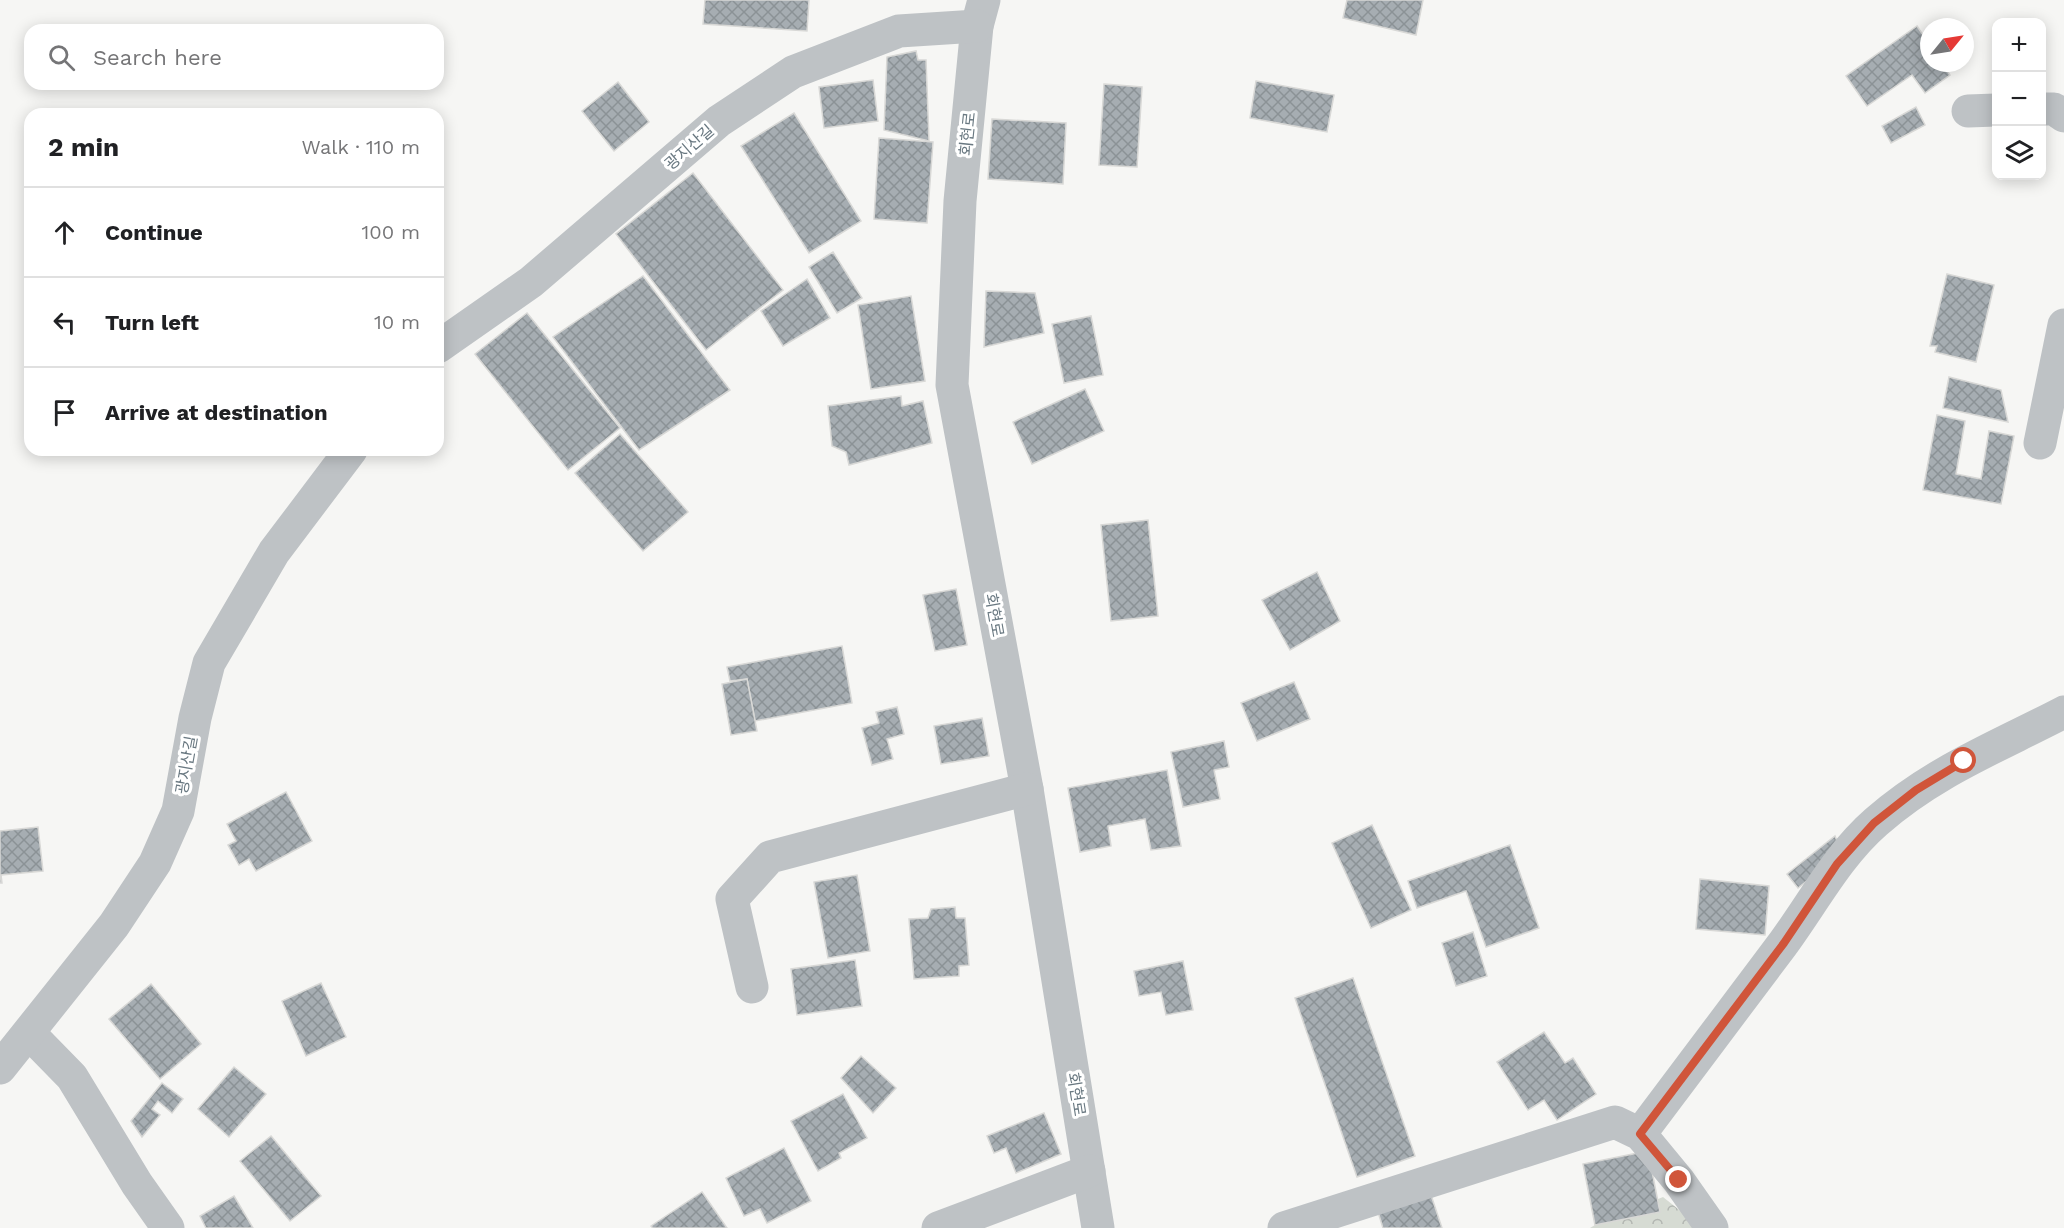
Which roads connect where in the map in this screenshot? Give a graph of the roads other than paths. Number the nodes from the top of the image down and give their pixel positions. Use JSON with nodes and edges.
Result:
{"nodes":[{"id":1,"x":980,"y":13,"type":"edge"},
{"id":2,"x":2046,"y":109,"type":"edge"},
{"id":3,"x":2064,"y":116,"type":"edge"},
{"id":4,"x":2064,"y":325,"type":"edge"},
{"id":5,"x":444,"y":343,"type":"edge"},
{"id":6,"x":2040,"y":443,"type":"dead end"},
{"id":7,"x":346,"y":456,"type":"edge"},
{"id":8,"x":2064,"y":712,"type":"edge"},
{"id":9,"x":1027,"y":789,"type":"junction"},
{"id":10,"x":752,"y":987,"type":"dead end"},
{"id":11,"x":29,"y":1033,"type":"junction"},
{"id":12,"x":0,"y":1068,"type":"edge"},
{"id":13,"x":1640,"y":1134,"type":"junction"},
{"id":14,"x":1089,"y":1171,"type":"junction"},
{"id":15,"x":168,"y":1228,"type":"edge"},
{"id":16,"x":938,"y":1228,"type":"edge"},
{"id":17,"x":1098,"y":1228,"type":"edge"},
{"id":18,"x":1284,"y":1228,"type":"edge"},
{"id":19,"x":1712,"y":1228,"type":"edge"}],
"edges":[{"from":1,"to":5,"type":"street","name":"광지산길"},
{"from":1,"to":9,"type":"street","name":"회현로"},
{"from":2,"to":3,"type":"street"},
{"from":4,"to":6,"type":"street"},
{"from":7,"to":11,"type":"street","name":"광지산길"},
{"from":8,"to":13,"type":"street"},
{"from":9,"to":10,"type":"street"},
{"from":9,"to":14,"type":"street","name":"회현로"},
{"from":11,"to":12,"type":"street","name":"광지산길"},
{"from":11,"to":15,"type":"street"},
{"from":13,"to":18,"type":"street"},
{"from":13,"to":19,"type":"street"},
{"from":14,"to":16,"type":"street"},
{"from":14,"to":17,"type":"street","name":"회현로"}]}
